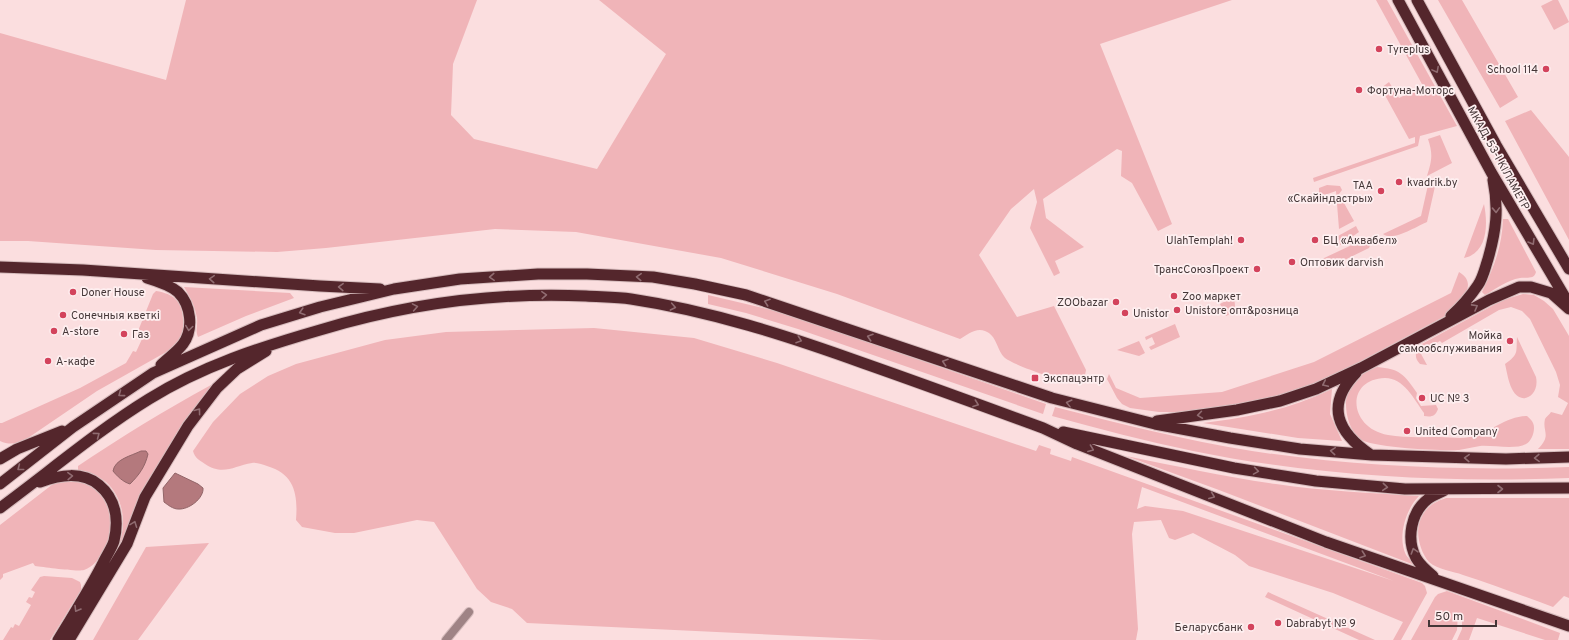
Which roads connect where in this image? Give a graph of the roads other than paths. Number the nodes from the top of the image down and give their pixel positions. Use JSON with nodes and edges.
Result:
{"nodes":[{"id":1,"x":1398,"y":0,"type":"edge"},
{"id":2,"x":1417,"y":0,"type":"edge"},
{"id":3,"x":1491,"y":172,"type":"junction"},
{"id":4,"x":0,"y":267,"type":"edge"},
{"id":5,"x":1569,"y":269,"type":"edge"},
{"id":6,"x":134,"y":274,"type":"junction"},
{"id":7,"x":394,"y":289,"type":"junction"},
{"id":8,"x":1569,"y":304,"type":"edge"},
{"id":9,"x":1569,"y":309,"type":"edge"},
{"id":10,"x":1441,"y":326,"type":"junction"},
{"id":11,"x":280,"y":342,"type":"junction"},
{"id":12,"x":1361,"y":368,"type":"junction"},
{"id":13,"x":153,"y":373,"type":"junction"},
{"id":14,"x":1142,"y":421,"type":"junction"},
{"id":15,"x":73,"y":427,"type":"junction"},
{"id":16,"x":1043,"y":428,"type":"junction"},
{"id":17,"x":1372,"y":455,"type":"junction"},
{"id":18,"x":1569,"y":457,"type":"edge"},
{"id":19,"x":0,"y":459,"type":"edge"},
{"id":20,"x":0,"y":484,"type":"edge"},
{"id":21,"x":32,"y":484,"type":"junction"},
{"id":22,"x":1569,"y":488,"type":"edge"},
{"id":23,"x":1447,"y":489,"type":"junction"},
{"id":24,"x":0,"y":508,"type":"edge"},
{"id":25,"x":1438,"y":580,"type":"junction"},
{"id":26,"x":469,"y":612,"type":"dead end"},
{"id":27,"x":1569,"y":626,"type":"edge"},
{"id":28,"x":58,"y":640,"type":"edge"},
{"id":29,"x":69,"y":640,"type":"edge"},
{"id":30,"x":446,"y":640,"type":"edge"}],
"edges":[{"from":1,"to":3,"type":"highway","name":"МКАД, 53-І КІЛАМЕТР","one_way":true},
{"from":2,"to":5,"type":"highway","name":"МКАД, 53-І КІЛАМЕТР"},
{"from":3,"to":8,"type":"highway","name":"МКАД, 53-І КІЛАМЕТР","one_way":true},
{"from":3,"to":10,"type":"highway","one_way":true},
{"from":4,"to":6,"type":"highway"},
{"from":7,"to":6,"type":"highway","one_way":true},
{"from":6,"to":13,"type":"highway","one_way":true},
{"from":7,"to":13,"type":"highway","one_way":true},
{"from":14,"to":7,"type":"highway","one_way":true},
{"from":10,"to":9,"type":"highway","one_way":true},
{"from":10,"to":12,"type":"highway"},
{"from":11,"to":16,"type":"highway","one_way":true},
{"from":21,"to":11,"type":"highway","one_way":true},
{"from":29,"to":11,"type":"highway","one_way":true},
{"from":12,"to":14,"type":"highway","one_way":true},
{"from":12,"to":17,"type":"highway"},
{"from":13,"to":15,"type":"highway","one_way":true},
{"from":17,"to":14,"type":"highway","one_way":true},
{"from":15,"to":19,"type":"highway"},
{"from":15,"to":20,"type":"highway","one_way":true},
{"from":16,"to":23,"type":"highway","one_way":true},
{"from":16,"to":25,"type":"highway","one_way":true},
{"from":18,"to":17,"type":"highway","one_way":true},
{"from":21,"to":24,"type":"highway"},
{"from":21,"to":28,"type":"highway","one_way":true},
{"from":23,"to":22,"type":"highway","one_way":true},
{"from":25,"to":23,"type":"highway","one_way":true},
{"from":25,"to":27,"type":"highway"},
{"from":26,"to":30,"type":"street"}]}
